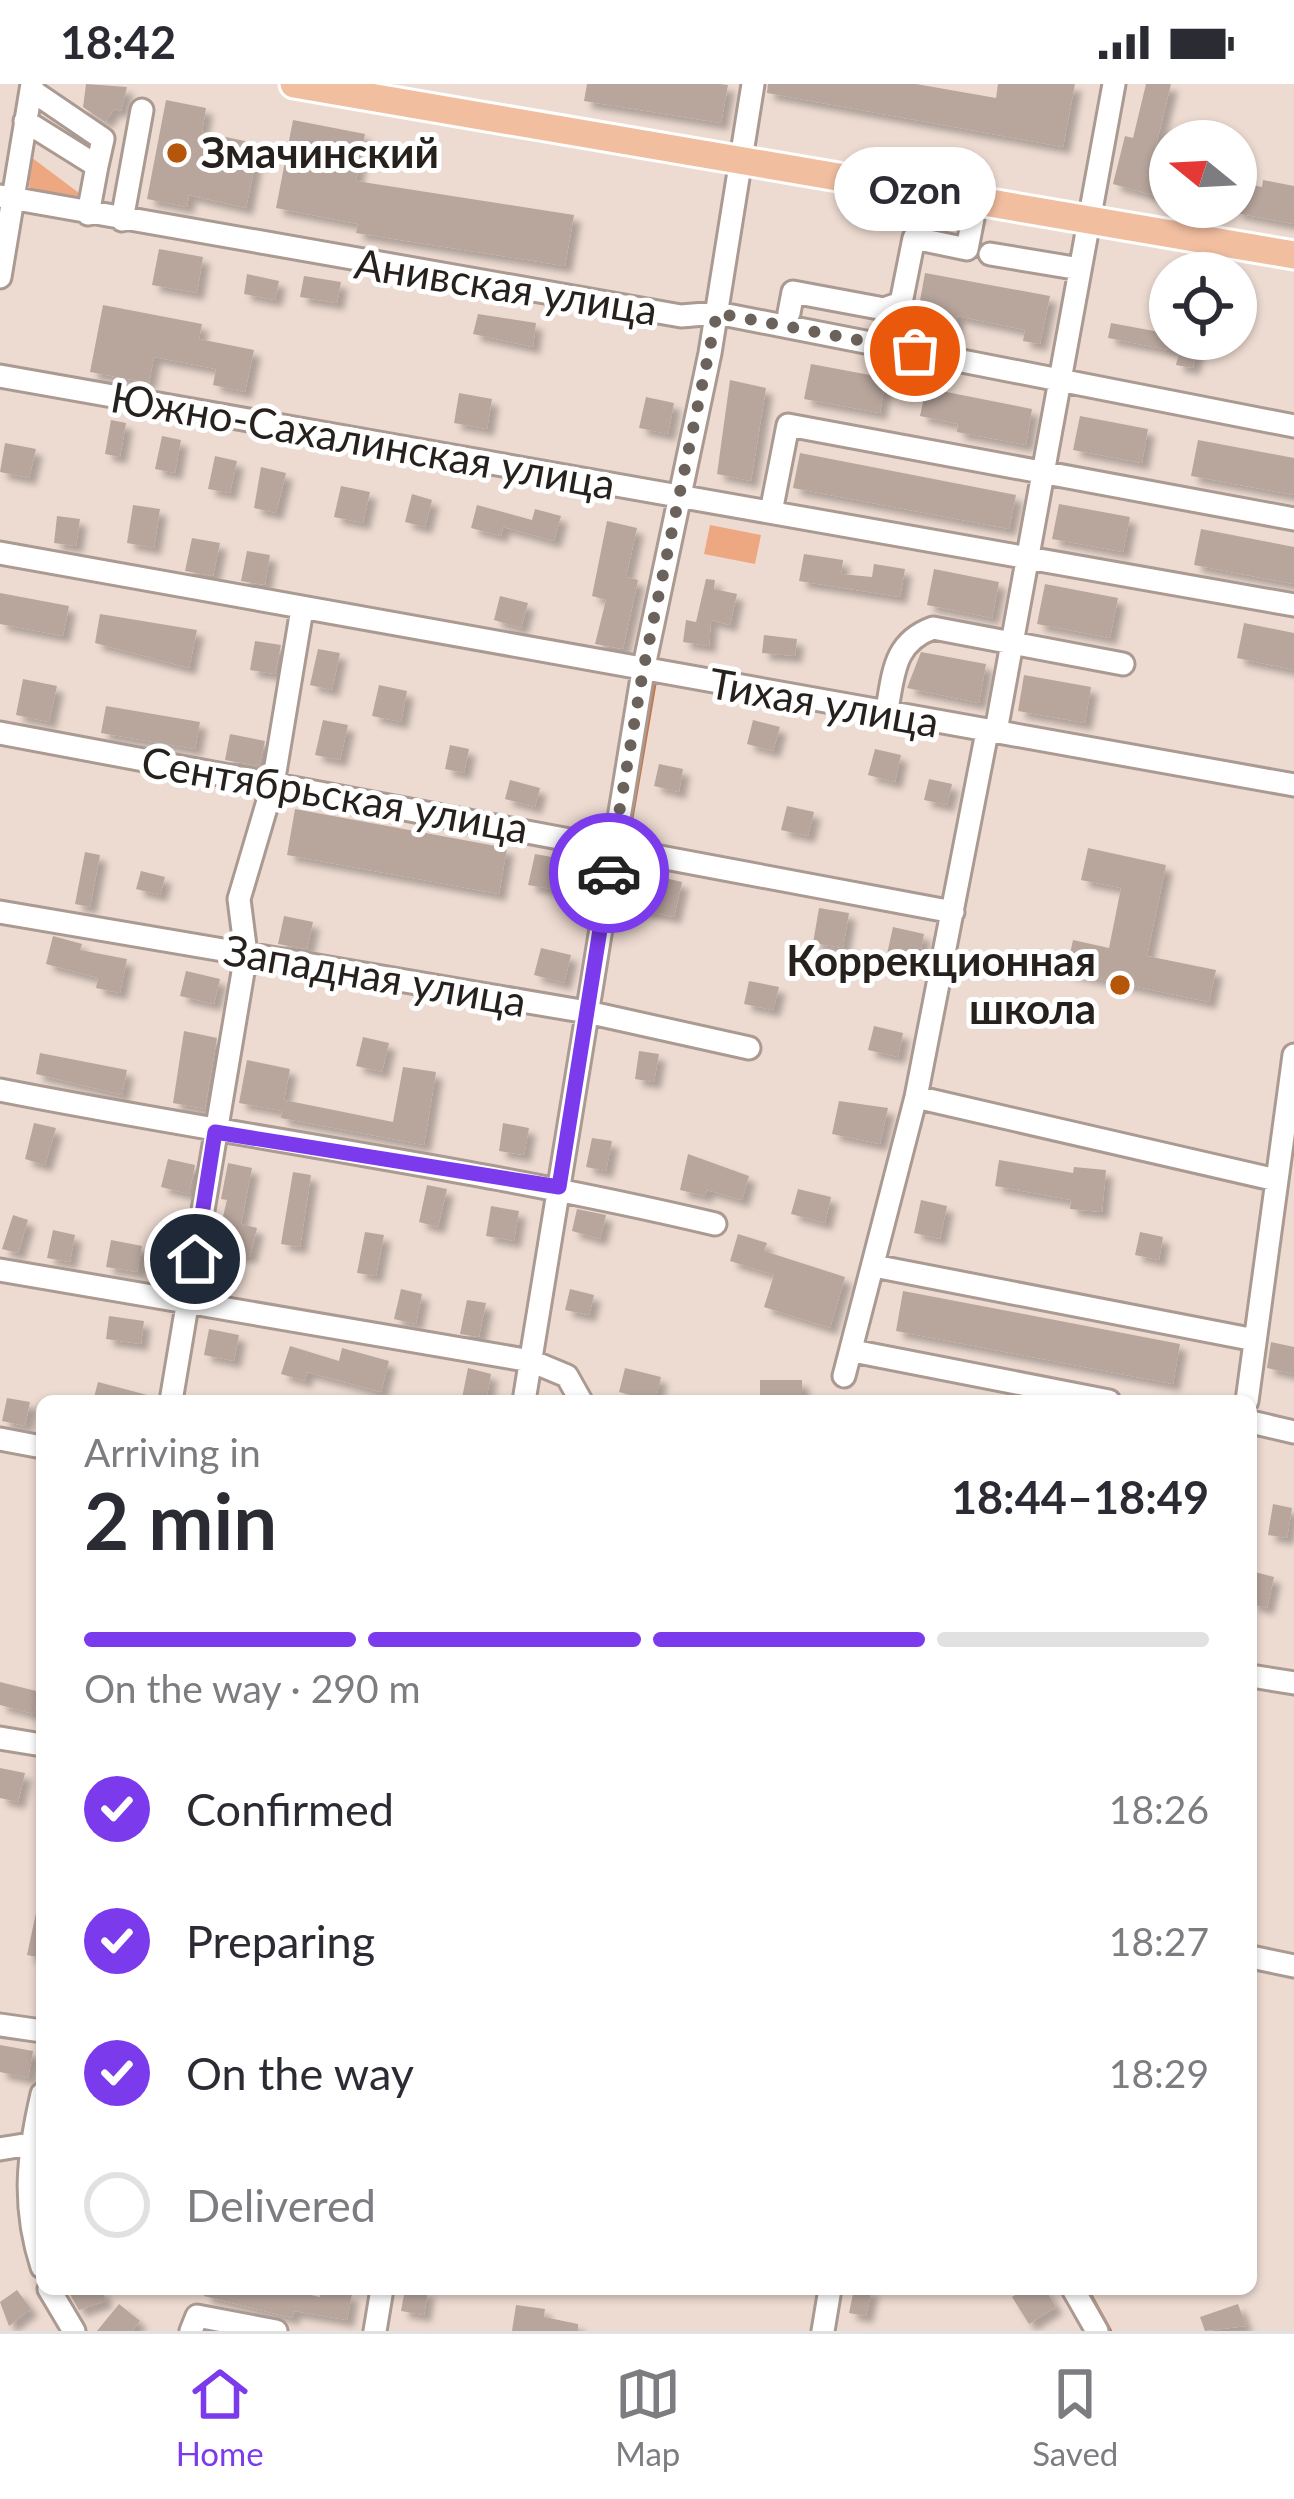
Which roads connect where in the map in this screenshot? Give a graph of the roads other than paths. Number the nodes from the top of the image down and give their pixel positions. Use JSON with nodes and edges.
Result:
{"nodes":[{"id":1,"x":294,"y":84,"type":"edge"},
{"id":2,"x":753,"y":84,"type":"edge"},
{"id":3,"x":1114,"y":84,"type":"edge"},
{"id":4,"x":32,"y":87,"type":"edge"},
{"id":5,"x":142,"y":110,"type":"dead end"},
{"id":6,"x":25,"y":121,"type":"junction"},
{"id":7,"x":742,"y":161,"type":"junction"},
{"id":8,"x":97,"y":166,"type":"junction"},
{"id":9,"x":7,"y":197,"type":"edge"},
{"id":10,"x":976,"y":198,"type":"junction"},
{"id":11,"x":88,"y":214,"type":"junction"},
{"id":12,"x":1088,"y":216,"type":"junction"},
{"id":13,"x":122,"y":220,"type":"junction"},
{"id":14,"x":990,"y":254,"type":"dead end"},
{"id":15,"x":1294,"y":254,"type":"edge"},
{"id":16,"x":1080,"y":269,"type":"junction"},
{"id":17,"x":0,"y":277,"type":"edge"},
{"id":18,"x":717,"y":313,"type":"junction"},
{"id":19,"x":789,"y":313,"type":"dead end"},
{"id":20,"x":0,"y":376,"type":"edge"},
{"id":21,"x":1061,"y":380,"type":"junction"},
{"id":22,"x":1294,"y":426,"type":"edge"},
{"id":23,"x":1043,"y":473,"type":"junction"},
{"id":24,"x":681,"y":497,"type":"junction"},
{"id":25,"x":771,"y":512,"type":"junction"},
{"id":26,"x":1294,"y":519,"type":"edge"},
{"id":27,"x":0,"y":554,"type":"edge"},
{"id":28,"x":1029,"y":557,"type":"junction"},
{"id":29,"x":1294,"y":605,"type":"edge"},
{"id":30,"x":302,"y":609,"type":"junction"},
{"id":31,"x":1012,"y":644,"type":"junction"},
{"id":32,"x":1123,"y":664,"type":"dead end"},
{"id":33,"x":643,"y":671,"type":"junction"},
{"id":34,"x":886,"y":714,"type":"junction"},
{"id":35,"x":992,"y":731,"type":"junction"},
{"id":36,"x":0,"y":733,"type":"edge"},
{"id":37,"x":274,"y":784,"type":"junction"},
{"id":38,"x":1294,"y":785,"type":"edge"},
{"id":39,"x":613,"y":847,"type":"junction"},
{"id":40,"x":0,"y":912,"type":"edge"},
{"id":41,"x":953,"y":912,"type":"junction"},
{"id":42,"x":246,"y":954,"type":"junction"},
{"id":43,"x":586,"y":1012,"type":"junction"},
{"id":44,"x":749,"y":1048,"type":"dead end"},
{"id":45,"x":1294,"y":1055,"type":"edge"},
{"id":46,"x":0,"y":1090,"type":"edge"},
{"id":47,"x":916,"y":1097,"type":"junction"},
{"id":48,"x":215,"y":1132,"type":"junction"},
{"id":49,"x":1287,"y":1140,"type":"edge"},
{"id":50,"x":1276,"y":1180,"type":"junction"},
{"id":51,"x":559,"y":1187,"type":"junction"},
{"id":52,"x":715,"y":1224,"type":"dead end"},
{"id":53,"x":874,"y":1266,"type":"junction"},
{"id":54,"x":0,"y":1270,"type":"edge"},
{"id":55,"x":189,"y":1302,"type":"junction"},
{"id":56,"x":1255,"y":1340,"type":"junction"},
{"id":57,"x":853,"y":1351,"type":"junction"},
{"id":58,"x":531,"y":1361,"type":"junction"},
{"id":59,"x":844,"y":1376,"type":"dead end"},
{"id":60,"x":173,"y":1395,"type":"edge"},
{"id":61,"x":525,"y":1395,"type":"edge"},
{"id":62,"x":578,"y":1395,"type":"edge"},
{"id":63,"x":1078,"y":1395,"type":"edge"},
{"id":64,"x":1247,"y":1395,"type":"edge"},
{"id":65,"x":1257,"y":1423,"type":"edge"},
{"id":66,"x":1294,"y":1432,"type":"edge"},
{"id":67,"x":0,"y":1439,"type":"edge"},
{"id":68,"x":36,"y":1446,"type":"edge"},
{"id":69,"x":1257,"y":1677,"type":"edge"},
{"id":70,"x":1294,"y":1683,"type":"edge"},
{"id":71,"x":0,"y":1738,"type":"edge"},
{"id":72,"x":36,"y":1744,"type":"edge"},
{"id":73,"x":1257,"y":1958,"type":"edge"},
{"id":74,"x":1294,"y":1966,"type":"edge"},
{"id":75,"x":0,"y":2025,"type":"edge"},
{"id":76,"x":36,"y":2030,"type":"edge"},
{"id":77,"x":36,"y":2119,"type":"edge"},
{"id":78,"x":30,"y":2144,"type":"junction"},
{"id":79,"x":0,"y":2149,"type":"edge"},
{"id":80,"x":36,"y":2236,"type":"edge"},
{"id":81,"x":53,"y":2295,"type":"edge"},
{"id":82,"x":381,"y":2295,"type":"edge"},
{"id":83,"x":829,"y":2295,"type":"edge"},
{"id":84,"x":1076,"y":2295,"type":"edge"},
{"id":85,"x":74,"y":2331,"type":"edge"},
{"id":86,"x":191,"y":2331,"type":"edge"},
{"id":87,"x":276,"y":2331,"type":"edge"},
{"id":88,"x":375,"y":2331,"type":"edge"},
{"id":89,"x":823,"y":2331,"type":"edge"},
{"id":90,"x":1097,"y":2331,"type":"edge"}],
"edges":[{"from":1,"to":7,"type":"main road"},
{"from":2,"to":7,"type":"street"},
{"from":3,"to":12,"type":"street"},
{"from":4,"to":6,"type":"street"},
{"from":4,"to":8,"type":"street"},
{"from":5,"to":13,"type":"street"},
{"from":6,"to":8,"type":"street"},
{"from":6,"to":9,"type":"street"},
{"from":7,"to":10,"type":"main road"},
{"from":7,"to":18,"type":"street"},
{"from":8,"to":11,"type":"street"},
{"from":9,"to":11,"type":"street","name":"Анивская улица"},
{"from":9,"to":17,"type":"street"},
{"from":10,"to":12,"type":"main road"},
{"from":10,"to":19,"type":"street"},
{"from":11,"to":13,"type":"street","name":"Анивская улица"},
{"from":12,"to":15,"type":"main road"},
{"from":12,"to":16,"type":"street"},
{"from":13,"to":18,"type":"street","name":"Анивская улица"},
{"from":14,"to":16,"type":"street"},
{"from":16,"to":21,"type":"street"},
{"from":18,"to":21,"type":"street","name":"Анивская улица"},
{"from":18,"to":24,"type":"street"},
{"from":20,"to":24,"type":"street","name":"Южно-Сахалинская улица"},
{"from":21,"to":22,"type":"street","name":"Анивская улица"},
{"from":21,"to":23,"type":"street"},
{"from":23,"to":25,"type":"street"},
{"from":23,"to":26,"type":"street"},
{"from":23,"to":28,"type":"street"},
{"from":24,"to":25,"type":"street","name":"Южно-Сахалинская улица"},
{"from":24,"to":33,"type":"street"},
{"from":25,"to":28,"type":"street","name":"Южно-Сахалинская улица"},
{"from":27,"to":30,"type":"street","name":"Тихая улица"},
{"from":28,"to":29,"type":"street","name":"Южно-Сахалинская улица"},
{"from":28,"to":31,"type":"street"},
{"from":30,"to":33,"type":"street","name":"Тихая улица"},
{"from":30,"to":37,"type":"street"},
{"from":31,"to":32,"type":"street"},
{"from":31,"to":34,"type":"street"},
{"from":31,"to":35,"type":"street"},
{"from":33,"to":34,"type":"street","name":"Тихая улица"},
{"from":33,"to":39,"type":"street"},
{"from":34,"to":35,"type":"street","name":"Тихая улица"},
{"from":35,"to":38,"type":"street","name":"Тихая улица"},
{"from":35,"to":41,"type":"street"},
{"from":36,"to":37,"type":"street","name":"Сентябрьская улица"},
{"from":37,"to":39,"type":"street","name":"Сентябрьская улица"},
{"from":37,"to":42,"type":"street"},
{"from":39,"to":41,"type":"street","name":"Сентябрьская улица"},
{"from":39,"to":43,"type":"street"},
{"from":40,"to":42,"type":"street","name":"Западная улица"},
{"from":41,"to":47,"type":"street"},
{"from":42,"to":43,"type":"street","name":"Западная улица"},
{"from":42,"to":48,"type":"street"},
{"from":43,"to":44,"type":"street","name":"Западная улица"},
{"from":43,"to":51,"type":"street"},
{"from":45,"to":49,"type":"street"},
{"from":46,"to":48,"type":"street"},
{"from":47,"to":50,"type":"street"},
{"from":47,"to":53,"type":"street"},
{"from":48,"to":51,"type":"street"},
{"from":48,"to":55,"type":"street"},
{"from":49,"to":50,"type":"street"},
{"from":50,"to":56,"type":"street"},
{"from":51,"to":52,"type":"street"},
{"from":51,"to":58,"type":"street"},
{"from":53,"to":56,"type":"street"},
{"from":53,"to":57,"type":"street"},
{"from":54,"to":55,"type":"street"},
{"from":55,"to":58,"type":"street"},
{"from":55,"to":60,"type":"street"},
{"from":56,"to":64,"type":"street"},
{"from":57,"to":59,"type":"street"},
{"from":57,"to":63,"type":"street"},
{"from":58,"to":61,"type":"street"},
{"from":58,"to":62,"type":"street"},
{"from":65,"to":66,"type":"street"},
{"from":67,"to":68,"type":"street"},
{"from":69,"to":70,"type":"street"},
{"from":71,"to":72,"type":"street"},
{"from":73,"to":74,"type":"street"},
{"from":75,"to":76,"type":"street"},
{"from":77,"to":78,"type":"street"},
{"from":78,"to":79,"type":"street"},
{"from":78,"to":80,"type":"street"},
{"from":81,"to":85,"type":"street"},
{"from":82,"to":88,"type":"street"},
{"from":83,"to":89,"type":"street"},
{"from":84,"to":90,"type":"street"},
{"from":86,"to":87,"type":"street"}]}
